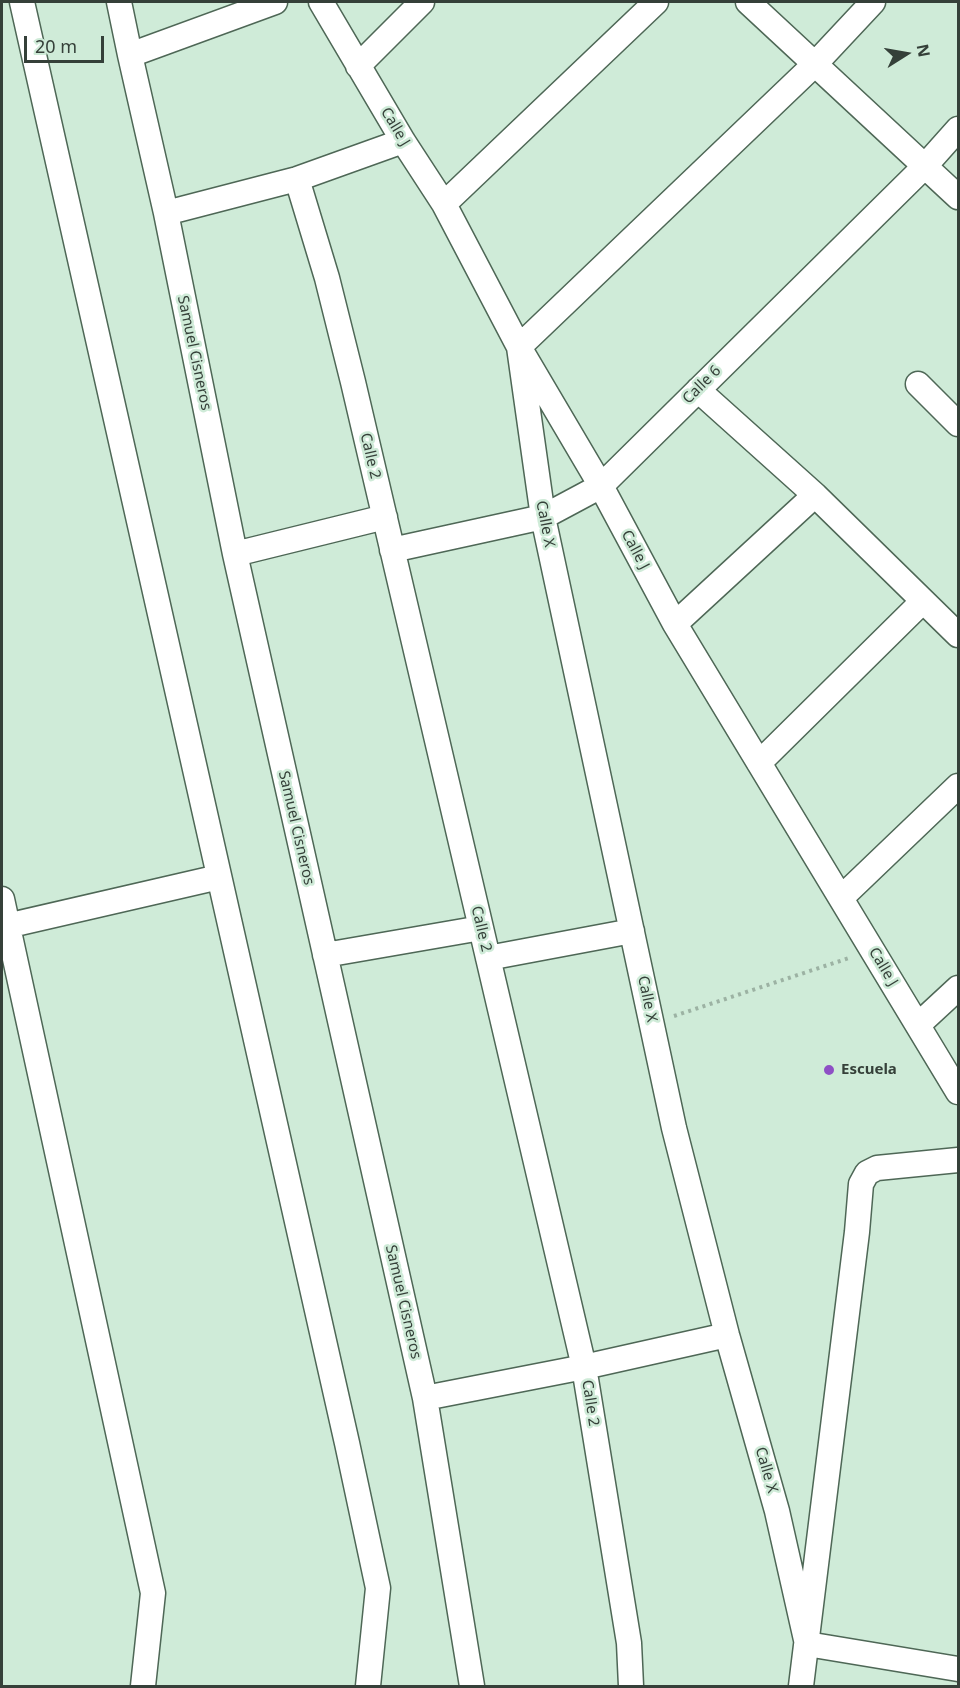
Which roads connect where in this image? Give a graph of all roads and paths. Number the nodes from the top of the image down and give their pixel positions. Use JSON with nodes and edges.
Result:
{"nodes":[{"id":1,"x":22,"y":2,"type":"edge"},
{"id":2,"x":118,"y":2,"type":"edge"},
{"id":3,"x":275,"y":2,"type":"edge"},
{"id":4,"x":321,"y":2,"type":"edge"},
{"id":5,"x":422,"y":2,"type":"edge"},
{"id":6,"x":656,"y":2,"type":"edge"},
{"id":7,"x":748,"y":2,"type":"edge"},
{"id":8,"x":873,"y":2,"type":"edge"},
{"id":9,"x":130,"y":55,"type":"junction"},
{"id":10,"x":815,"y":64,"type":"junction"},
{"id":11,"x":358,"y":66,"type":"junction"},
{"id":12,"x":958,"y":129,"type":"edge"},
{"id":13,"x":403,"y":141,"type":"junction"},
{"id":14,"x":925,"y":166,"type":"junction"},
{"id":15,"x":297,"y":179,"type":"junction"},
{"id":16,"x":958,"y":197,"type":"edge"},
{"id":17,"x":444,"y":204,"type":"junction"},
{"id":18,"x":166,"y":213,"type":"junction"},
{"id":19,"x":519,"y":347,"type":"junction"},
{"id":20,"x":918,"y":384,"type":"dead end"},
{"id":21,"x":698,"y":390,"type":"junction"},
{"id":22,"x":958,"y":424,"type":"edge"},
{"id":23,"x":601,"y":486,"type":"junction"},
{"id":24,"x":815,"y":495,"type":"junction"},
{"id":25,"x":385,"y":517,"type":"junction"},
{"id":26,"x":543,"y":517,"type":"junction"},
{"id":27,"x":392,"y":550,"type":"junction"},
{"id":28,"x":235,"y":554,"type":"junction"},
{"id":29,"x":923,"y":601,"type":"junction"},
{"id":30,"x":675,"y":624,"type":"junction"},
{"id":31,"x":958,"y":635,"type":"edge"},
{"id":32,"x":759,"y":763,"type":"junction"},
{"id":33,"x":958,"y":786,"type":"edge"},
{"id":34,"x":219,"y":877,"type":"junction"},
{"id":35,"x":841,"y":898,"type":"junction"},
{"id":36,"x":2,"y":899,"type":"edge"},
{"id":37,"x":5,"y":927,"type":"edge"},
{"id":38,"x":481,"y":927,"type":"junction"},
{"id":39,"x":632,"y":931,"type":"junction"},
{"id":40,"x":872,"y":950,"type":"junction"},
{"id":41,"x":325,"y":955,"type":"junction"},
{"id":42,"x":488,"y":958,"type":"junction"},
{"id":43,"x":958,"y":988,"type":"edge"},
{"id":44,"x":652,"y":1023,"type":"junction"},
{"id":45,"x":918,"y":1025,"type":"junction"},
{"id":46,"x":958,"y":1092,"type":"edge"},
{"id":47,"x":958,"y":1160,"type":"edge"},
{"id":48,"x":727,"y":1335,"type":"junction"},
{"id":49,"x":584,"y":1367,"type":"junction"},
{"id":50,"x":425,"y":1398,"type":"junction"},
{"id":51,"x":807,"y":1644,"type":"junction"},
{"id":52,"x":958,"y":1669,"type":"edge"},
{"id":53,"x":142,"y":1686,"type":"edge"},
{"id":54,"x":368,"y":1686,"type":"edge"},
{"id":55,"x":472,"y":1686,"type":"edge"},
{"id":56,"x":631,"y":1686,"type":"edge"},
{"id":57,"x":801,"y":1686,"type":"edge"}],
"edges":[{"from":1,"to":34,"type":"street"},
{"from":2,"to":9,"type":"street","name":"Samuel Cisneros"},
{"from":3,"to":9,"type":"street"},
{"from":4,"to":11,"type":"street","name":"Calle J"},
{"from":5,"to":11,"type":"street"},
{"from":6,"to":17,"type":"street"},
{"from":7,"to":10,"type":"street"},
{"from":8,"to":10,"type":"street"},
{"from":9,"to":18,"type":"street","name":"Samuel Cisneros"},
{"from":10,"to":14,"type":"street"},
{"from":10,"to":19,"type":"street"},
{"from":11,"to":13,"type":"street","name":"Calle J"},
{"from":12,"to":14,"type":"street","name":"Calle 6"},
{"from":13,"to":15,"type":"street"},
{"from":13,"to":17,"type":"street","name":"Calle J"},
{"from":14,"to":16,"type":"street"},
{"from":14,"to":21,"type":"street","name":"Calle 6"},
{"from":15,"to":18,"type":"street"},
{"from":15,"to":25,"type":"street","name":"Calle 2"},
{"from":17,"to":19,"type":"street","name":"Calle J"},
{"from":18,"to":28,"type":"street","name":"Samuel Cisneros"},
{"from":19,"to":23,"type":"street","name":"Calle J"},
{"from":19,"to":26,"type":"street","name":"Calle X"},
{"from":20,"to":22,"type":"street"},
{"from":21,"to":23,"type":"street","name":"Calle 6"},
{"from":21,"to":24,"type":"street"},
{"from":23,"to":26,"type":"street","name":"Calle 6"},
{"from":23,"to":30,"type":"street","name":"Calle J"},
{"from":24,"to":29,"type":"street"},
{"from":24,"to":30,"type":"street"},
{"from":25,"to":27,"type":"street","name":"Calle 2"},
{"from":25,"to":28,"type":"street"},
{"from":26,"to":27,"type":"street","name":"Calle 6"},
{"from":26,"to":39,"type":"street","name":"Calle X"},
{"from":27,"to":38,"type":"street","name":"Calle 2"},
{"from":28,"to":41,"type":"street","name":"Samuel Cisneros"},
{"from":29,"to":31,"type":"street"},
{"from":29,"to":32,"type":"street"},
{"from":30,"to":32,"type":"street","name":"Calle J"},
{"from":32,"to":35,"type":"street","name":"Calle J"},
{"from":33,"to":35,"type":"street"},
{"from":34,"to":37,"type":"street"},
{"from":34,"to":54,"type":"street"},
{"from":35,"to":40,"type":"street","name":"Calle J"},
{"from":36,"to":37,"type":"street"},
{"from":37,"to":53,"type":"street"},
{"from":38,"to":41,"type":"street"},
{"from":38,"to":42,"type":"street","name":"Calle 2"},
{"from":39,"to":42,"type":"street"},
{"from":39,"to":44,"type":"street","name":"Calle X"},
{"from":40,"to":44,"type":"path"},
{"from":40,"to":45,"type":"street","name":"Calle J"},
{"from":41,"to":50,"type":"street","name":"Samuel Cisneros"},
{"from":42,"to":49,"type":"street","name":"Calle 2"},
{"from":43,"to":45,"type":"street"},
{"from":44,"to":48,"type":"street","name":"Calle X"},
{"from":45,"to":46,"type":"street","name":"Calle J"},
{"from":47,"to":51,"type":"street"},
{"from":48,"to":49,"type":"street"},
{"from":48,"to":51,"type":"street","name":"Calle X"},
{"from":49,"to":50,"type":"street"},
{"from":49,"to":56,"type":"street","name":"Calle 2"},
{"from":50,"to":55,"type":"street","name":"Samuel Cisneros"},
{"from":51,"to":52,"type":"street"},
{"from":51,"to":57,"type":"street"}]}
